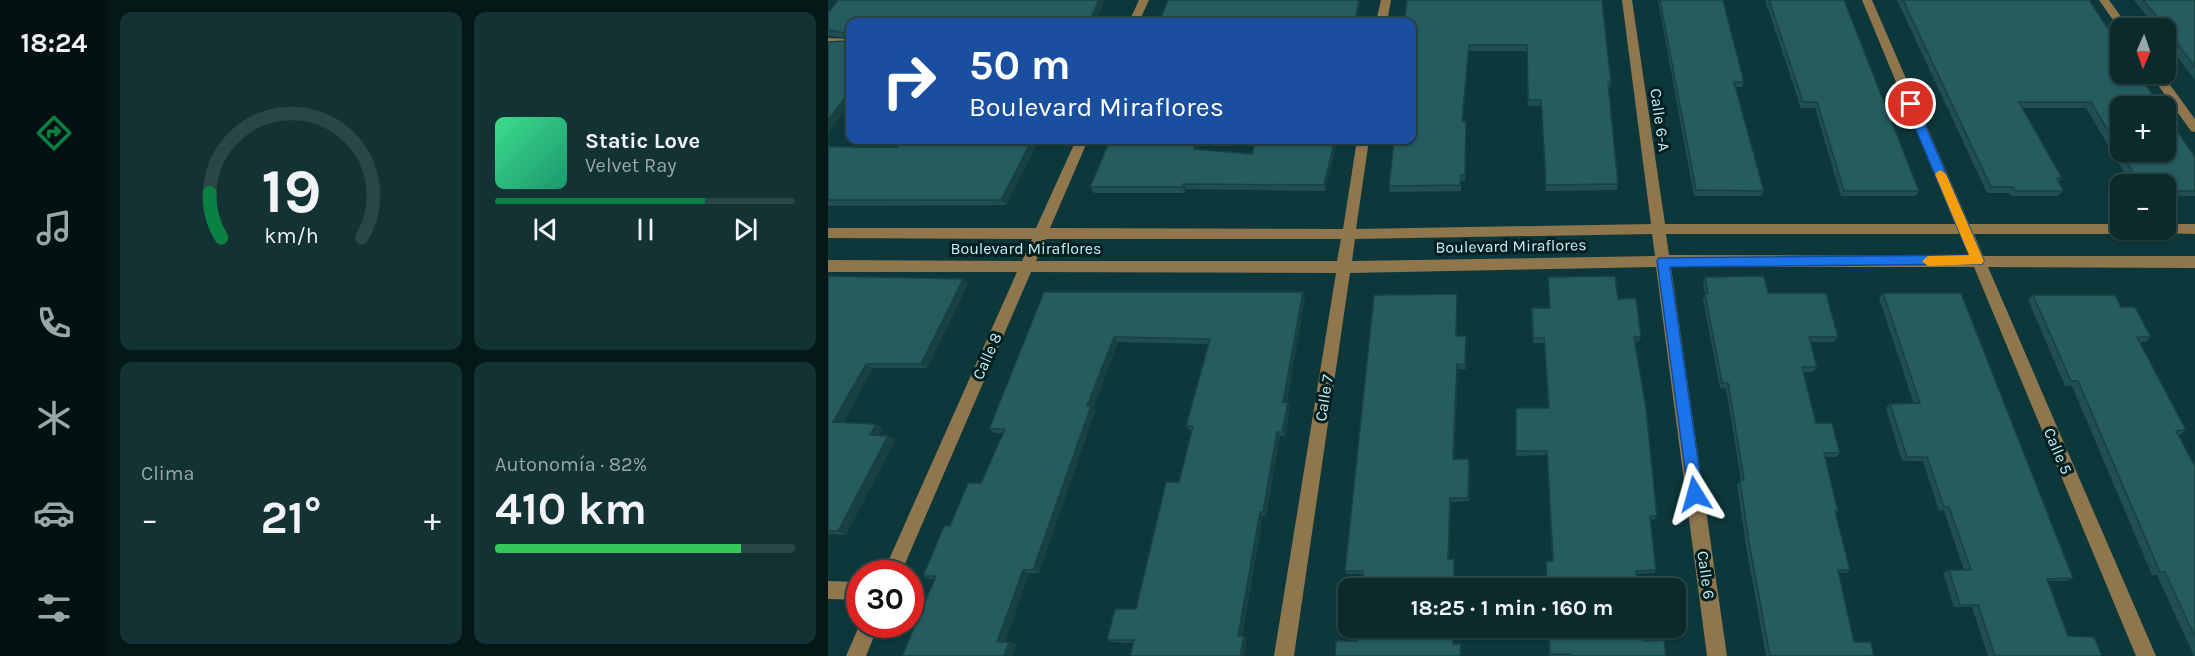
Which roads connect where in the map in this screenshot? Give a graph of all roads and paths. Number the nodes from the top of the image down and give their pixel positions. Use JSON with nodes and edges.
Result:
{"nodes":[{"id":1,"x":1144,"y":0,"type":"edge"},
{"id":2,"x":1386,"y":0,"type":"edge"},
{"id":3,"x":1627,"y":0,"type":"edge"},
{"id":4,"x":1867,"y":0,"type":"edge"},
{"id":5,"x":2104,"y":0,"type":"edge"},
{"id":6,"x":1136,"y":18,"type":"edge"},
{"id":7,"x":1383,"y":18,"type":"edge"},
{"id":8,"x":2117,"y":18,"type":"edge"},
{"id":9,"x":828,"y":42,"type":"edge"},
{"id":10,"x":846,"y":42,"type":"edge"},
{"id":11,"x":2163,"y":84,"type":"edge"},
{"id":12,"x":2195,"y":128,"type":"edge"},
{"id":13,"x":1080,"y":144,"type":"edge"},
{"id":14,"x":1362,"y":144,"type":"edge"},
{"id":15,"x":1964,"y":228,"type":"junction"},
{"id":16,"x":2110,"y":229,"type":"edge"},
{"id":17,"x":2176,"y":229,"type":"edge"},
{"id":18,"x":2195,"y":229,"type":"edge"},
{"id":19,"x":828,"y":233,"type":"edge"},
{"id":20,"x":1041,"y":234,"type":"junction"},
{"id":21,"x":1348,"y":234,"type":"junction"},
{"id":22,"x":1660,"y":236,"type":"junction"},
{"id":23,"x":1974,"y":253,"type":"junction"},
{"id":24,"x":1663,"y":261,"type":"junction"},
{"id":25,"x":2195,"y":262,"type":"edge"},
{"id":26,"x":828,"y":266,"type":"edge"},
{"id":27,"x":1027,"y":266,"type":"junction"},
{"id":28,"x":1344,"y":267,"type":"junction"},
{"id":29,"x":898,"y":560,"type":"edge"},
{"id":30,"x":828,"y":590,"type":"edge"},
{"id":31,"x":846,"y":591,"type":"edge"},
{"id":32,"x":864,"y":638,"type":"edge"},
{"id":33,"x":856,"y":656,"type":"edge"},
{"id":34,"x":1284,"y":656,"type":"edge"},
{"id":35,"x":1718,"y":656,"type":"edge"},
{"id":36,"x":2146,"y":656,"type":"edge"}],
"edges":[{"from":1,"to":6,"type":"street"},
{"from":2,"to":7,"type":"street"},
{"from":3,"to":22,"type":"street","name":"Calle 6-A"},
{"from":4,"to":15,"type":"street","name":"Calle 5"},
{"from":5,"to":8,"type":"street"},
{"from":9,"to":10,"type":"street"},
{"from":11,"to":12,"type":"street"},
{"from":13,"to":20,"type":"street","name":"Calle 8"},
{"from":14,"to":21,"type":"street","name":"Calle 7"},
{"from":15,"to":16,"type":"street","name":"Boulevard Miraflores"},
{"from":15,"to":22,"type":"street","name":"Boulevard Miraflores"},
{"from":15,"to":23,"type":"street","name":"Calle 5"},
{"from":17,"to":18,"type":"street"},
{"from":19,"to":20,"type":"street","name":"Boulevard Miraflores"},
{"from":20,"to":21,"type":"street","name":"Boulevard Miraflores"},
{"from":20,"to":27,"type":"street","name":"Calle 8"},
{"from":21,"to":22,"type":"street","name":"Boulevard Miraflores"},
{"from":21,"to":28,"type":"street","name":"Calle 7"},
{"from":22,"to":24,"type":"street","name":"Calle 6"},
{"from":23,"to":24,"type":"street","name":"Boulevard Miraflores"},
{"from":23,"to":25,"type":"street","name":"Boulevard Miraflores"},
{"from":23,"to":36,"type":"street","name":"Calle 5"},
{"from":24,"to":28,"type":"street","name":"Boulevard Miraflores"},
{"from":24,"to":35,"type":"street","name":"Calle 6"},
{"from":26,"to":27,"type":"street","name":"Boulevard Miraflores"},
{"from":27,"to":28,"type":"street","name":"Boulevard Miraflores"},
{"from":27,"to":29,"type":"street","name":"Calle 8"},
{"from":28,"to":34,"type":"street","name":"Calle 7"},
{"from":30,"to":31,"type":"street"},
{"from":32,"to":33,"type":"street"}]}
